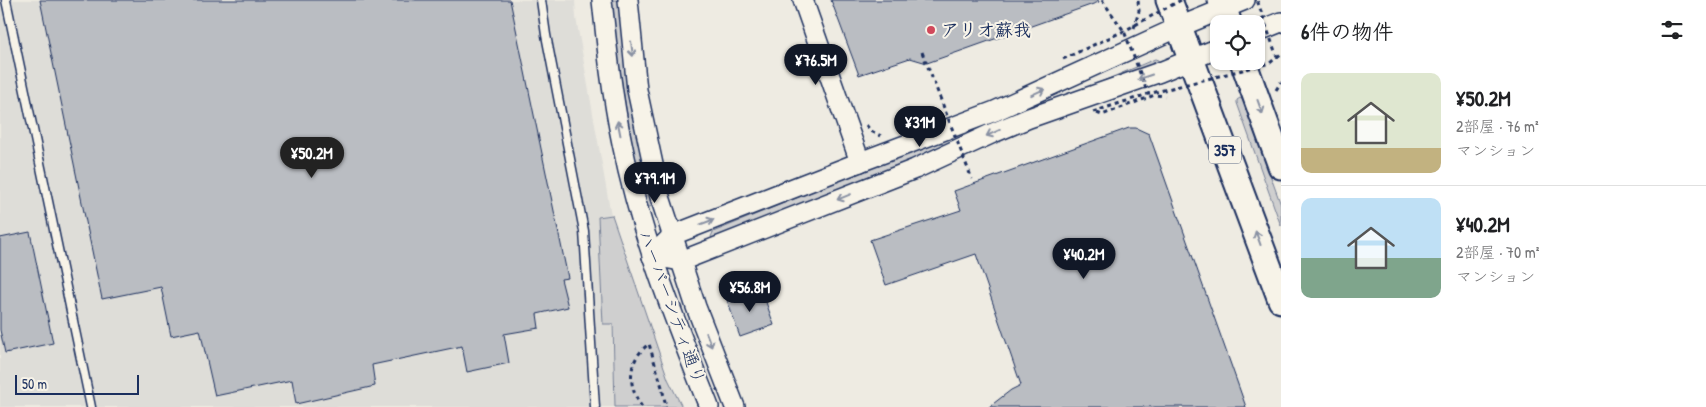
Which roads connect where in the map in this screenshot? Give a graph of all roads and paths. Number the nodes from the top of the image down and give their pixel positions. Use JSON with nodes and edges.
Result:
{"nodes":[{"id":1,"x":6,"y":0,"type":"edge"},
{"id":2,"x":541,"y":0,"type":"edge"},
{"id":3,"x":602,"y":0,"type":"edge"},
{"id":4,"x":628,"y":0,"type":"edge"},
{"id":5,"x":803,"y":0,"type":"edge"},
{"id":6,"x":1102,"y":0,"type":"edge"},
{"id":7,"x":1169,"y":0,"type":"edge"},
{"id":8,"x":1181,"y":0,"type":"edge"},
{"id":9,"x":1257,"y":0,"type":"edge"},
{"id":10,"x":1230,"y":8,"type":"edge"},
{"id":11,"x":1281,"y":22,"type":"edge"},
{"id":12,"x":1179,"y":27,"type":"junction"},
{"id":13,"x":1265,"y":28,"type":"edge"},
{"id":14,"x":1124,"y":31,"type":"junction"},
{"id":15,"x":922,"y":52,"type":"dead end"},
{"id":16,"x":1210,"y":52,"type":"edge"},
{"id":17,"x":1279,"y":56,"type":"edge"},
{"id":18,"x":1191,"y":60,"type":"junction"},
{"id":19,"x":1055,"y":63,"type":"dead end"},
{"id":20,"x":1246,"y":70,"type":"edge"},
{"id":21,"x":1281,"y":82,"type":"edge"},
{"id":22,"x":1276,"y":90,"type":"dead end"},
{"id":23,"x":1148,"y":94,"type":"junction"},
{"id":24,"x":1165,"y":96,"type":"dead end"},
{"id":25,"x":953,"y":109,"type":"dead end"},
{"id":26,"x":944,"y":113,"type":"dead end"},
{"id":27,"x":865,"y":124,"type":"dead end"},
{"id":28,"x":889,"y":136,"type":"dead end"},
{"id":29,"x":860,"y":162,"type":"junction"},
{"id":30,"x":1281,"y":166,"type":"edge"},
{"id":31,"x":972,"y":179,"type":"dead end"},
{"id":32,"x":673,"y":235,"type":"junction"},
{"id":33,"x":652,"y":256,"type":"junction"},
{"id":34,"x":681,"y":261,"type":"junction"},
{"id":35,"x":1281,"y":300,"type":"edge"},
{"id":36,"x":91,"y":407,"type":"edge"},
{"id":37,"x":596,"y":407,"type":"edge"},
{"id":38,"x":642,"y":407,"type":"edge"},
{"id":39,"x":666,"y":407,"type":"edge"},
{"id":40,"x":708,"y":407,"type":"edge"},
{"id":41,"x":735,"y":407,"type":"edge"}],
"edges":[{"from":1,"to":36,"type":"lane"},
{"from":2,"to":37,"type":"lane"},
{"from":33,"to":3,"type":"street","name":"ハーバーシティ通り","one_way":true},
{"from":4,"to":32,"type":"street","name":"ハーバーシティ通り","one_way":true},
{"from":5,"to":29,"type":"street"},
{"from":6,"to":14,"type":"path","bridge":true},
{"from":7,"to":12,"type":"highway","number":"357"},
{"from":8,"to":14,"type":"path","bridge":true},
{"from":9,"to":17,"type":"path","bridge":true},
{"from":10,"to":12,"type":"street"},
{"from":11,"to":13,"type":"street"},
{"from":12,"to":18,"type":"highway","number":"357"},
{"from":29,"to":12,"type":"street","one_way":true},
{"from":14,"to":19,"type":"path","bridge":true},
{"from":14,"to":23,"type":"path","bridge":true},
{"from":15,"to":31,"type":"path","bridge":true},
{"from":16,"to":18,"type":"street"},
{"from":17,"to":23,"type":"path","bridge":true},
{"from":18,"to":34,"type":"street","one_way":true},
{"from":35,"to":18,"type":"highway","number":"357","one_way":true},
{"from":20,"to":30,"type":"highway","one_way":true},
{"from":21,"to":22,"type":"path"},
{"from":23,"to":24,"type":"path","bridge":true},
{"from":25,"to":26,"type":"path"},
{"from":27,"to":28,"type":"path"},
{"from":32,"to":29,"type":"street","one_way":true},
{"from":32,"to":33,"type":"street"},
{"from":32,"to":34,"type":"street","name":"ハーバーシティ通り"},
{"from":33,"to":34,"type":"street"},
{"from":33,"to":40,"type":"street","name":"ハーバーシティ通り"},
{"from":34,"to":41,"type":"street","name":"ハーバーシティ通り","one_way":true},
{"from":38,"to":39,"type":"path"}]}
